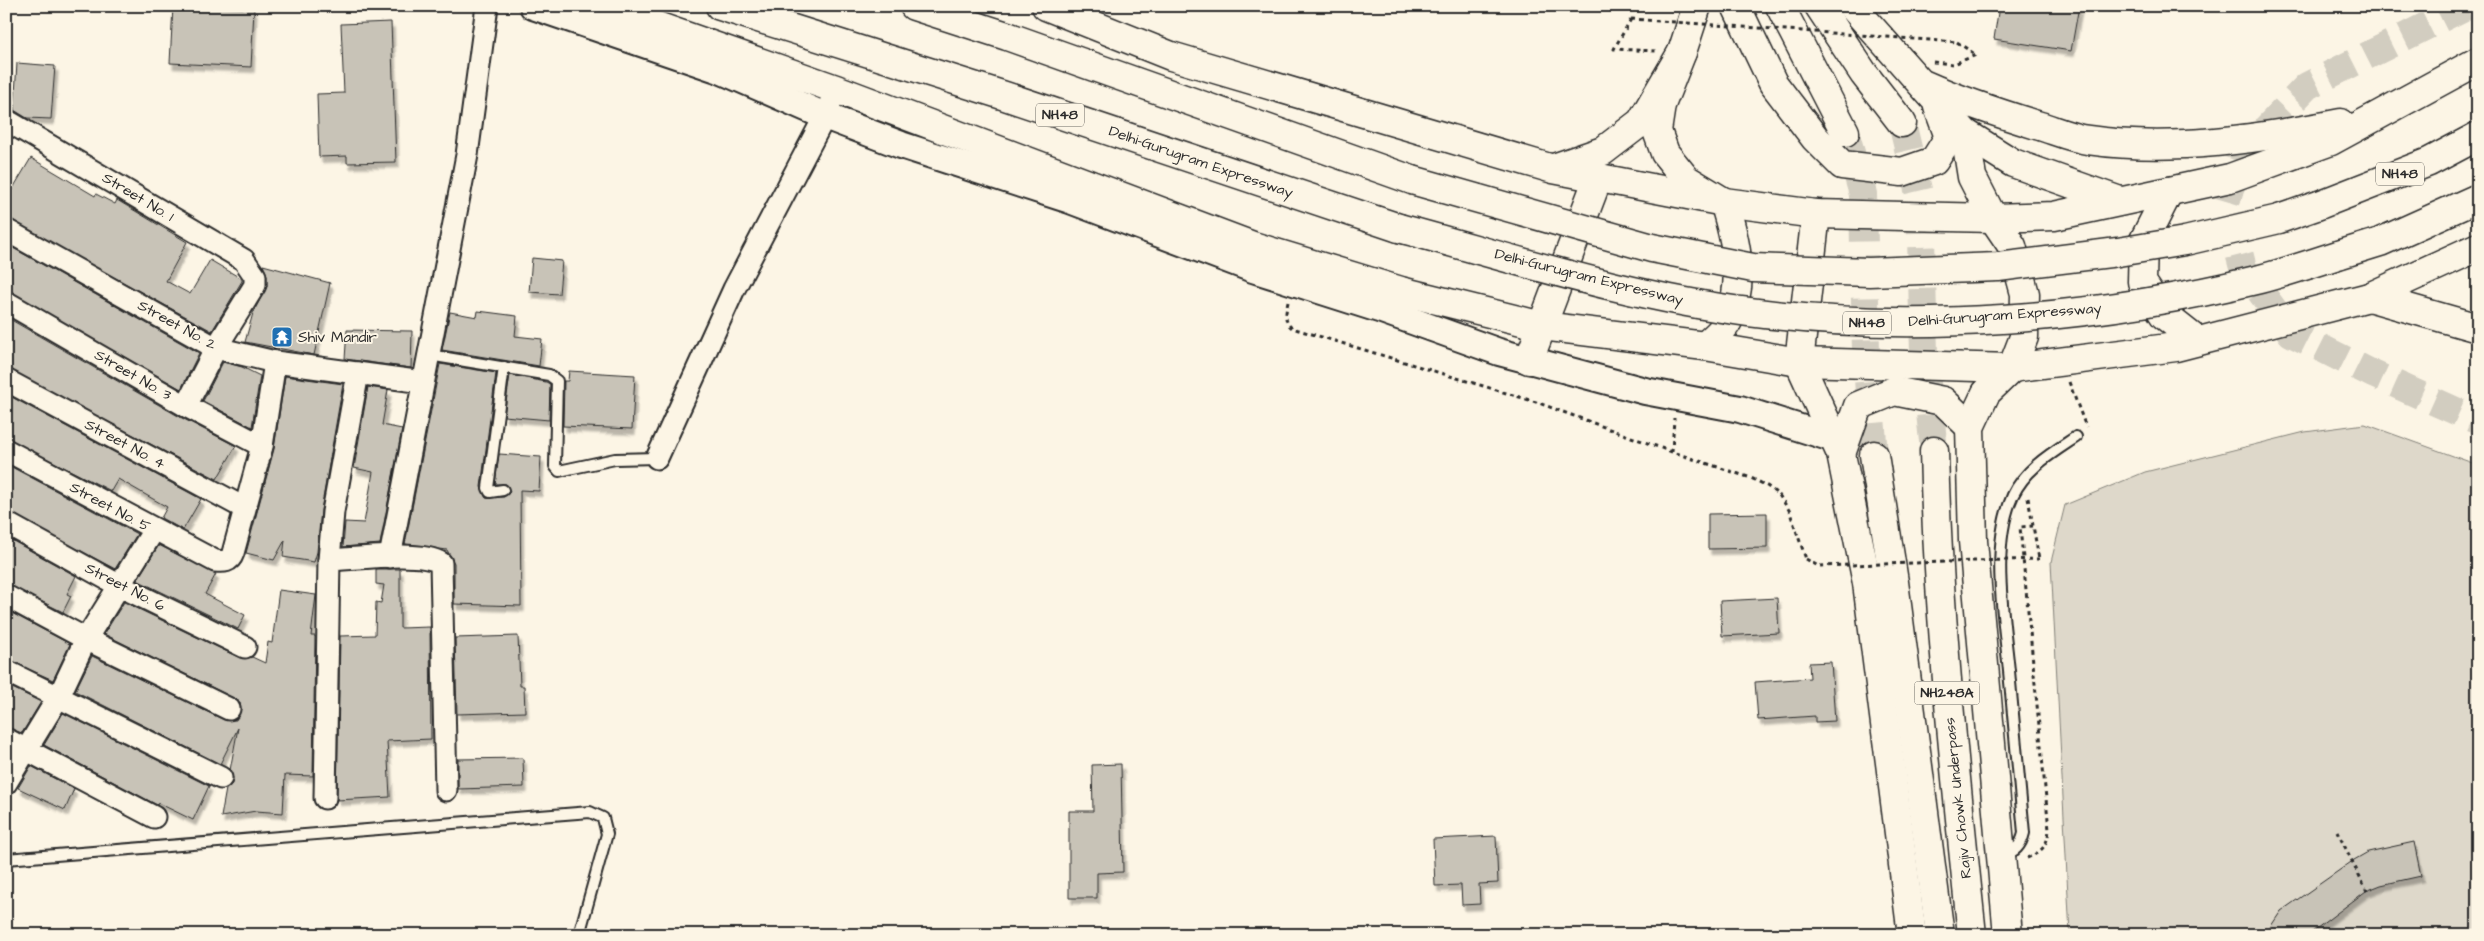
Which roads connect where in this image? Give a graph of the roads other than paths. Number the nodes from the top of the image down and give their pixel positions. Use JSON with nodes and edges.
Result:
{"nodes":[{"id":1,"x":487,"y":6,"type":"edge"},
{"id":2,"x":533,"y":6,"type":"edge"},
{"id":3,"x":600,"y":6,"type":"edge"},
{"id":4,"x":720,"y":6,"type":"edge"},
{"id":5,"x":914,"y":6,"type":"edge"},
{"id":6,"x":1046,"y":6,"type":"edge"},
{"id":7,"x":1697,"y":6,"type":"edge"},
{"id":8,"x":1736,"y":6,"type":"edge"},
{"id":9,"x":1780,"y":6,"type":"edge"},
{"id":10,"x":1819,"y":6,"type":"edge"},
{"id":11,"x":1852,"y":6,"type":"edge"},
{"id":12,"x":1682,"y":52,"type":"junction"},
{"id":13,"x":2478,"y":61,"type":"edge"},
{"id":14,"x":836,"y":89,"type":"junction"},
{"id":15,"x":1927,"y":92,"type":"junction"},
{"id":16,"x":2380,"y":115,"type":"junction"},
{"id":17,"x":825,"y":116,"type":"junction"},
{"id":18,"x":6,"y":120,"type":"edge"},
{"id":19,"x":1902,"y":123,"type":"tunnel mouth"},
{"id":20,"x":1845,"y":132,"type":"tunnel mouth"},
{"id":21,"x":1965,"y":133,"type":"junction"},
{"id":22,"x":2478,"y":136,"type":"edge"},
{"id":23,"x":1552,"y":169,"type":"junction"},
{"id":24,"x":1598,"y":178,"type":"junction"},
{"id":25,"x":2169,"y":191,"type":"junction"},
{"id":26,"x":2478,"y":198,"type":"edge"},
{"id":27,"x":2120,"y":201,"type":"junction"},
{"id":28,"x":1724,"y":202,"type":"junction"},
{"id":29,"x":1816,"y":214,"type":"junction"},
{"id":30,"x":1993,"y":218,"type":"junction"},
{"id":31,"x":6,"y":230,"type":"edge"},
{"id":32,"x":2478,"y":247,"type":"edge"},
{"id":33,"x":2370,"y":297,"type":"junction"},
{"id":34,"x":6,"y":302,"type":"edge"},
{"id":35,"x":1542,"y":326,"type":"junction"},
{"id":36,"x":2478,"y":328,"type":"edge"},
{"id":37,"x":2197,"y":341,"type":"junction"},
{"id":38,"x":1704,"y":346,"type":"junction"},
{"id":39,"x":216,"y":348,"type":"junction"},
{"id":40,"x":429,"y":355,"type":"junction"},
{"id":41,"x":1529,"y":360,"type":"junction"},
{"id":42,"x":274,"y":362,"type":"junction"},
{"id":43,"x":1799,"y":362,"type":"junction"},
{"id":44,"x":504,"y":367,"type":"junction"},
{"id":45,"x":2012,"y":368,"type":"junction"},
{"id":46,"x":358,"y":373,"type":"junction"},
{"id":47,"x":6,"y":380,"type":"edge"},
{"id":48,"x":423,"y":382,"type":"junction"},
{"id":49,"x":186,"y":406,"type":"junction"},
{"id":50,"x":1970,"y":427,"type":"junction"},
{"id":51,"x":2076,"y":437,"type":"dead end"},
{"id":52,"x":262,"y":446,"type":"junction"},
{"id":53,"x":1838,"y":447,"type":"junction"},
{"id":54,"x":6,"y":450,"type":"edge"},
{"id":55,"x":1934,"y":451,"type":"tunnel mouth"},
{"id":56,"x":1874,"y":455,"type":"tunnel mouth"},
{"id":57,"x":657,"y":458,"type":"joint"},
{"id":58,"x":503,"y":490,"type":"dead end"},
{"id":59,"x":244,"y":508,"type":"junction"},
{"id":60,"x":6,"y":523,"type":"edge"},
{"id":61,"x":154,"y":530,"type":"junction"},
{"id":62,"x":390,"y":557,"type":"junction"},
{"id":63,"x":330,"y":560,"type":"junction"},
{"id":64,"x":120,"y":586,"type":"junction"},
{"id":65,"x":6,"y":596,"type":"edge"},
{"id":66,"x":86,"y":639,"type":"junction"},
{"id":67,"x":245,"y":647,"type":"dead end"},
{"id":68,"x":6,"y":671,"type":"edge"},
{"id":69,"x":59,"y":696,"type":"junction"},
{"id":70,"x":229,"y":709,"type":"dead end"},
{"id":71,"x":6,"y":740,"type":"edge"},
{"id":72,"x":26,"y":750,"type":"junction"},
{"id":73,"x":221,"y":778,"type":"dead end"},
{"id":74,"x":6,"y":784,"type":"edge"},
{"id":75,"x":446,"y":790,"type":"dead end"},
{"id":76,"x":325,"y":798,"type":"dead end"},
{"id":77,"x":154,"y":817,"type":"dead end"},
{"id":78,"x":6,"y":859,"type":"edge"},
{"id":79,"x":2001,"y":863,"type":"junction"},
{"id":80,"x":579,"y":935,"type":"edge"},
{"id":81,"x":1912,"y":935,"type":"edge"},
{"id":82,"x":1940,"y":935,"type":"edge"},
{"id":83,"x":1972,"y":935,"type":"edge"},
{"id":84,"x":2008,"y":935,"type":"edge"}],
"edges":[{"from":1,"to":40,"type":"street"},
{"from":2,"to":17,"type":"street"},
{"from":3,"to":14,"type":"main road"},
{"from":4,"to":26,"type":"main road","name":"Delhi-Gurugram Expressway","number":"NH48","bridge":true},
{"from":5,"to":22,"type":"main road","number":"NH48","bridge":true},
{"from":6,"to":23,"type":"main road"},
{"from":7,"to":12,"type":"main road"},
{"from":8,"to":15,"type":"main road"},
{"from":9,"to":20,"type":"main road"},
{"from":10,"to":19,"type":"main road"},
{"from":11,"to":15,"type":"main road"},
{"from":12,"to":23,"type":"main road"},
{"from":12,"to":28,"type":"main road"},
{"from":13,"to":16,"type":"main road"},
{"from":14,"to":17,"type":"street"},
{"from":14,"to":35,"type":"main road"},
{"from":15,"to":16,"type":"main road"},
{"from":15,"to":21,"type":"main road"},
{"from":16,"to":25,"type":"main road"},
{"from":17,"to":41,"type":"street"},
{"from":17,"to":57,"type":"street"},
{"from":18,"to":39,"type":"street","name":"Street No. 1"},
{"from":21,"to":27,"type":"main road"},
{"from":21,"to":30,"type":"main road"},
{"from":23,"to":24,"type":"main road"},
{"from":24,"to":28,"type":"main road"},
{"from":24,"to":35,"type":"main road"},
{"from":25,"to":27,"type":"main road"},
{"from":25,"to":37,"type":"main road"},
{"from":27,"to":30,"type":"main road"},
{"from":28,"to":29,"type":"main road"},
{"from":28,"to":38,"type":"main road"},
{"from":29,"to":30,"type":"main road"},
{"from":29,"to":43,"type":"main road"},
{"from":30,"to":45,"type":"main road"},
{"from":31,"to":39,"type":"street","name":"Street No. 2"},
{"from":32,"to":33,"type":"main road"},
{"from":33,"to":36,"type":"main road"},
{"from":33,"to":37,"type":"main road"},
{"from":34,"to":49,"type":"street","name":"Street No. 3"},
{"from":35,"to":38,"type":"main road"},
{"from":35,"to":41,"type":"main road"},
{"from":37,"to":45,"type":"main road"},
{"from":38,"to":43,"type":"main road"},
{"from":39,"to":42,"type":"street","name":"Street No. 2"},
{"from":39,"to":49,"type":"street"},
{"from":40,"to":44,"type":"lane"},
{"from":40,"to":48,"type":"street"},
{"from":41,"to":53,"type":"street"},
{"from":42,"to":46,"type":"street","name":"Street No. 2"},
{"from":42,"to":52,"type":"street"},
{"from":43,"to":45,"type":"main road"},
{"from":43,"to":53,"type":"main road"},
{"from":44,"to":57,"type":"lane"},
{"from":44,"to":58,"type":"lane"},
{"from":45,"to":50,"type":"main road"},
{"from":46,"to":48,"type":"street","name":"Street No. 2"},
{"from":46,"to":63,"type":"street"},
{"from":47,"to":59,"type":"street","name":"Street No. 4"},
{"from":48,"to":62,"type":"street"},
{"from":49,"to":52,"type":"street","name":"Street No. 3"},
{"from":50,"to":53,"type":"main road"},
{"from":50,"to":79,"type":"main road"},
{"from":51,"to":79,"type":"lane"},
{"from":52,"to":59,"type":"street"},
{"from":53,"to":81,"type":"main road"},
{"from":54,"to":61,"type":"street","name":"Street No. 5"},
{"from":55,"to":83,"type":"main road","name":"Rajiv Chowk Underpass","number":"NH248A"},
{"from":56,"to":82,"type":"main road","number":"NH248A"},
{"from":59,"to":61,"type":"street","name":"Street No. 5"},
{"from":60,"to":64,"type":"street","name":"Street No. 6"},
{"from":61,"to":64,"type":"street"},
{"from":62,"to":63,"type":"street"},
{"from":62,"to":75,"type":"street"},
{"from":63,"to":76,"type":"street"},
{"from":64,"to":66,"type":"street"},
{"from":64,"to":67,"type":"street","name":"Street No. 6"},
{"from":65,"to":66,"type":"street"},
{"from":66,"to":69,"type":"street"},
{"from":66,"to":70,"type":"street"},
{"from":68,"to":69,"type":"street"},
{"from":69,"to":72,"type":"street"},
{"from":69,"to":73,"type":"street"},
{"from":71,"to":72,"type":"street"},
{"from":72,"to":74,"type":"street"},
{"from":72,"to":77,"type":"street"},
{"from":78,"to":80,"type":"lane"},
{"from":79,"to":84,"type":"main road"}]}
